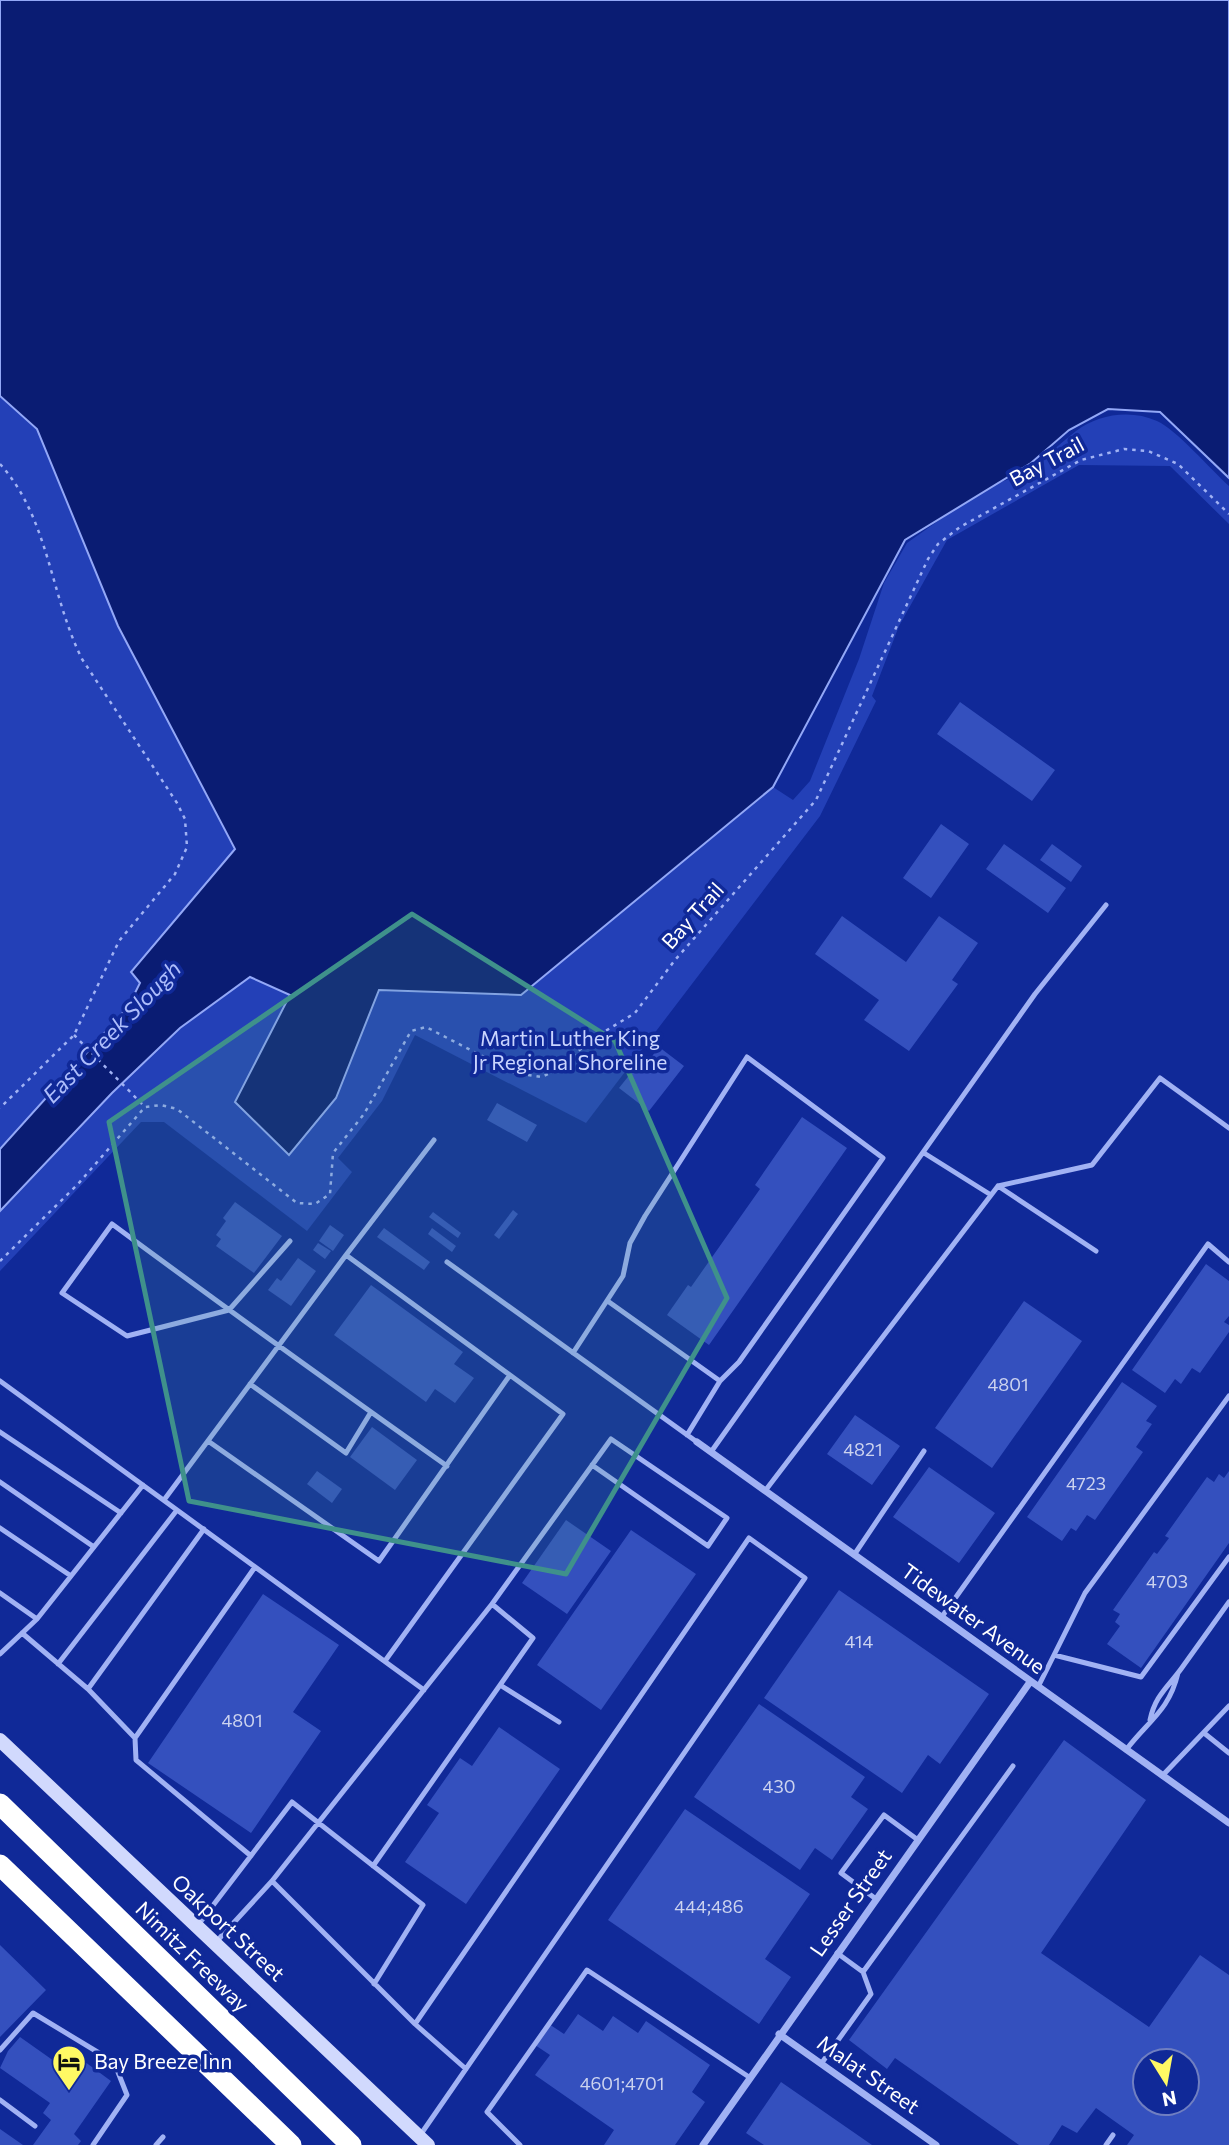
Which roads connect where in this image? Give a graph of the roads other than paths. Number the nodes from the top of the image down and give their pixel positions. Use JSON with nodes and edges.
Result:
{"nodes":[{"id":1,"x":1106,"y":905,"type":"dead end"},
{"id":2,"x":1229,"y":1128,"type":"edge"},
{"id":3,"x":434,"y":1140,"type":"dead end"},
{"id":4,"x":924,"y":1153,"type":"junction"},
{"id":5,"x":998,"y":1186,"type":"junction"},
{"id":6,"x":991,"y":1195,"type":"junction"},
{"id":7,"x":290,"y":1241,"type":"dead end"},
{"id":8,"x":1096,"y":1251,"type":"dead end"},
{"id":9,"x":346,"y":1255,"type":"junction"},
{"id":10,"x":447,"y":1262,"type":"dead end"},
{"id":11,"x":1229,"y":1262,"type":"edge"},
{"id":12,"x":609,"y":1302,"type":"junction"},
{"id":13,"x":229,"y":1310,"type":"junction"},
{"id":14,"x":278,"y":1347,"type":"junction"},
{"id":15,"x":573,"y":1353,"type":"junction"},
{"id":16,"x":510,"y":1375,"type":"junction"},
{"id":17,"x":0,"y":1381,"type":"edge"},
{"id":18,"x":720,"y":1381,"type":"junction"},
{"id":19,"x":250,"y":1384,"type":"junction"},
{"id":20,"x":1228,"y":1398,"type":"edge"},
{"id":21,"x":371,"y":1412,"type":"junction"},
{"id":22,"x":0,"y":1432,"type":"edge"},
{"id":23,"x":687,"y":1435,"type":"junction"},
{"id":24,"x":208,"y":1441,"type":"junction"},
{"id":25,"x":697,"y":1442,"type":"joint"},
{"id":26,"x":924,"y":1451,"type":"dead end"},
{"id":27,"x":711,"y":1452,"type":"junction"},
{"id":28,"x":592,"y":1465,"type":"junction"},
{"id":29,"x":447,"y":1466,"type":"junction"},
{"id":30,"x":0,"y":1482,"type":"edge"},
{"id":31,"x":143,"y":1485,"type":"junction"},
{"id":32,"x":765,"y":1491,"type":"junction"},
{"id":33,"x":164,"y":1500,"type":"junction"},
{"id":34,"x":177,"y":1510,"type":"junction"},
{"id":35,"x":121,"y":1513,"type":"junction"},
{"id":36,"x":0,"y":1528,"type":"edge"},
{"id":37,"x":204,"y":1529,"type":"junction"},
{"id":38,"x":94,"y":1547,"type":"junction"},
{"id":39,"x":854,"y":1555,"type":"junction"},
{"id":40,"x":1229,"y":1557,"type":"edge"},
{"id":41,"x":255,"y":1567,"type":"junction"},
{"id":42,"x":71,"y":1576,"type":"junction"},
{"id":43,"x":0,"y":1593,"type":"edge"},
{"id":44,"x":1229,"y":1602,"type":"edge"},
{"id":45,"x":492,"y":1604,"type":"junction"},
{"id":46,"x":941,"y":1618,"type":"junction"},
{"id":47,"x":37,"y":1619,"type":"junction"},
{"id":48,"x":22,"y":1633,"type":"junction"},
{"id":49,"x":0,"y":1654,"type":"edge"},
{"id":50,"x":1054,"y":1655,"type":"junction"},
{"id":51,"x":385,"y":1661,"type":"junction"},
{"id":52,"x":58,"y":1664,"type":"junction"},
{"id":53,"x":1178,"y":1673,"type":"junction"},
{"id":54,"x":1030,"y":1682,"type":"junction"},
{"id":55,"x":500,"y":1685,"type":"junction"},
{"id":56,"x":1038,"y":1687,"type":"junction"},
{"id":57,"x":88,"y":1689,"type":"junction"},
{"id":58,"x":424,"y":1690,"type":"junction"},
{"id":59,"x":1229,"y":1706,"type":"edge"},
{"id":60,"x":1150,"y":1720,"type":"junction"},
{"id":61,"x":559,"y":1722,"type":"dead end"},
{"id":62,"x":1203,"y":1733,"type":"junction"},
{"id":63,"x":135,"y":1738,"type":"junction"},
{"id":64,"x":0,"y":1740,"type":"edge"},
{"id":65,"x":1126,"y":1750,"type":"junction"},
{"id":66,"x":1229,"y":1753,"type":"edge"},
{"id":67,"x":1013,"y":1766,"type":"dead end"},
{"id":68,"x":1162,"y":1776,"type":"junction"},
{"id":69,"x":0,"y":1804,"type":"edge"},
{"id":70,"x":318,"y":1823,"type":"junction"},
{"id":71,"x":1229,"y":1823,"type":"edge"},
{"id":72,"x":918,"y":1840,"type":"junction"},
{"id":73,"x":251,"y":1856,"type":"junction"},
{"id":74,"x":0,"y":1865,"type":"edge"},
{"id":75,"x":373,"y":1866,"type":"junction"},
{"id":76,"x":272,"y":1881,"type":"junction"},
{"id":77,"x":876,"y":1899,"type":"junction"},
{"id":78,"x":196,"y":1927,"type":"junction"},
{"id":79,"x":214,"y":1944,"type":"junction"},
{"id":80,"x":837,"y":1953,"type":"junction"},
{"id":81,"x":863,"y":1972,"type":"junction"},
{"id":82,"x":374,"y":1984,"type":"junction"},
{"id":83,"x":415,"y":2024,"type":"junction"},
{"id":84,"x":779,"y":2034,"type":"junction"},
{"id":85,"x":0,"y":2050,"type":"edge"},
{"id":86,"x":821,"y":2064,"type":"junction"},
{"id":87,"x":466,"y":2069,"type":"junction"},
{"id":88,"x":750,"y":2077,"type":"junction"},
{"id":89,"x":0,"y":2100,"type":"edge"},
{"id":90,"x":35,"y":2126,"type":"dead end"},
{"id":91,"x":1113,"y":2135,"type":"dead end"},
{"id":92,"x":163,"y":2137,"type":"dead end"},
{"id":93,"x":285,"y":2141,"type":"edge"},
{"id":94,"x":423,"y":2141,"type":"edge"},
{"id":95,"x":93,"y":2145,"type":"edge"},
{"id":96,"x":156,"y":2145,"type":"edge"},
{"id":97,"x":351,"y":2145,"type":"edge"},
{"id":98,"x":520,"y":2145,"type":"edge"},
{"id":99,"x":703,"y":2145,"type":"edge"},
{"id":100,"x":936,"y":2145,"type":"edge"},
{"id":101,"x":1106,"y":2145,"type":"edge"}],
"edges":[{"from":1,"to":4,"type":"lane"},
{"from":2,"to":5,"type":"lane"},
{"from":3,"to":9,"type":"lane"},
{"from":4,"to":6,"type":"lane"},
{"from":4,"to":27,"type":"lane"},
{"from":5,"to":6,"type":"lane"},
{"from":5,"to":8,"type":"lane"},
{"from":6,"to":32,"type":"lane"},
{"from":7,"to":13,"type":"lane"},
{"from":9,"to":14,"type":"lane"},
{"from":9,"to":16,"type":"lane"},
{"from":10,"to":15,"type":"lane"},
{"from":11,"to":46,"type":"lane"},
{"from":12,"to":15,"type":"lane"},
{"from":12,"to":18,"type":"lane"},
{"from":12,"to":18,"type":"lane"},
{"from":13,"to":13,"type":"lane"},
{"from":13,"to":14,"type":"lane"},
{"from":14,"to":19,"type":"lane"},
{"from":14,"to":21,"type":"lane"},
{"from":15,"to":23,"type":"lane"},
{"from":16,"to":29,"type":"lane"},
{"from":16,"to":51,"type":"lane"},
{"from":17,"to":31,"type":"lane"},
{"from":18,"to":23,"type":"lane"},
{"from":19,"to":21,"type":"lane"},
{"from":19,"to":24,"type":"lane"},
{"from":20,"to":50,"type":"lane"},
{"from":21,"to":29,"type":"lane"},
{"from":22,"to":35,"type":"lane"},
{"from":23,"to":25,"type":"lane"},
{"from":24,"to":29,"type":"lane"},
{"from":24,"to":33,"type":"lane"},
{"from":25,"to":27,"type":"street","name":"Tidewater Avenue"},
{"from":26,"to":39,"type":"lane"},
{"from":27,"to":32,"type":"street","name":"Tidewater Avenue"},
{"from":28,"to":28,"type":"lane"},
{"from":28,"to":45,"type":"lane"},
{"from":30,"to":38,"type":"lane"},
{"from":31,"to":33,"type":"lane"},
{"from":31,"to":35,"type":"lane"},
{"from":32,"to":39,"type":"street","name":"Tidewater Avenue"},
{"from":33,"to":34,"type":"lane"},
{"from":34,"to":37,"type":"lane"},
{"from":34,"to":52,"type":"lane"},
{"from":35,"to":38,"type":"lane"},
{"from":36,"to":42,"type":"lane"},
{"from":37,"to":41,"type":"lane"},
{"from":37,"to":57,"type":"lane"},
{"from":38,"to":42,"type":"lane"},
{"from":39,"to":46,"type":"street","name":"Tidewater Avenue"},
{"from":40,"to":50,"type":"lane"},
{"from":41,"to":51,"type":"lane"},
{"from":41,"to":63,"type":"lane"},
{"from":42,"to":47,"type":"lane"},
{"from":43,"to":47,"type":"lane"},
{"from":44,"to":53,"type":"lane"},
{"from":45,"to":55,"type":"lane"},
{"from":45,"to":58,"type":"lane"},
{"from":46,"to":54,"type":"street","name":"Tidewater Avenue"},
{"from":47,"to":48,"type":"lane"},
{"from":48,"to":49,"type":"lane"},
{"from":48,"to":52,"type":"lane"},
{"from":50,"to":56,"type":"lane"},
{"from":51,"to":58,"type":"lane"},
{"from":52,"to":57,"type":"lane"},
{"from":53,"to":60,"type":"lane"},
{"from":53,"to":60,"type":"lane"},
{"from":54,"to":56,"type":"street","name":"Tidewater Avenue"},
{"from":54,"to":72,"type":"street","name":"Lesser Street"},
{"from":55,"to":61,"type":"lane"},
{"from":55,"to":75,"type":"lane"},
{"from":56,"to":65,"type":"street","name":"Tidewater Avenue"},
{"from":57,"to":63,"type":"lane"},
{"from":58,"to":70,"type":"lane"},
{"from":59,"to":62,"type":"lane"},
{"from":60,"to":65,"type":"lane"},
{"from":62,"to":66,"type":"lane"},
{"from":62,"to":68,"type":"lane"},
{"from":63,"to":73,"type":"lane"},
{"from":64,"to":78,"type":"main road","name":"Oakport Street"},
{"from":65,"to":68,"type":"street","name":"Tidewater Avenue"},
{"from":67,"to":81,"type":"lane"},
{"from":68,"to":71,"type":"street","name":"Tidewater Avenue"},
{"from":69,"to":97,"type":"highway","name":"Nimitz Freeway"},
{"from":70,"to":73,"type":"lane"},
{"from":70,"to":75,"type":"lane"},
{"from":70,"to":76,"type":"lane"},
{"from":72,"to":77,"type":"street","name":"Lesser Street"},
{"from":72,"to":77,"type":"lane"},
{"from":73,"to":78,"type":"lane"},
{"from":74,"to":93,"type":"highway"},
{"from":75,"to":82,"type":"lane"},
{"from":76,"to":79,"type":"lane"},
{"from":76,"to":82,"type":"lane"},
{"from":77,"to":80,"type":"street","name":"Lesser Street"},
{"from":78,"to":79,"type":"main road","name":"Oakport Street"},
{"from":79,"to":94,"type":"main road","name":"Oakport Street"},
{"from":80,"to":81,"type":"lane"},
{"from":80,"to":84,"type":"street","name":"Lesser Street"},
{"from":81,"to":86,"type":"lane"},
{"from":82,"to":83,"type":"lane"},
{"from":83,"to":87,"type":"lane"},
{"from":83,"to":87,"type":"lane"},
{"from":84,"to":86,"type":"street","name":"Malat Street"},
{"from":84,"to":88,"type":"street","name":"Lesser Street"},
{"from":85,"to":95,"type":"lane"},
{"from":86,"to":100,"type":"street","name":"Malat Street"},
{"from":87,"to":94,"type":"lane"},
{"from":88,"to":98,"type":"lane"},
{"from":88,"to":99,"type":"street","name":"Lesser Street"},
{"from":89,"to":90,"type":"lane"},
{"from":91,"to":101,"type":"lane"},
{"from":92,"to":96,"type":"lane"}]}
